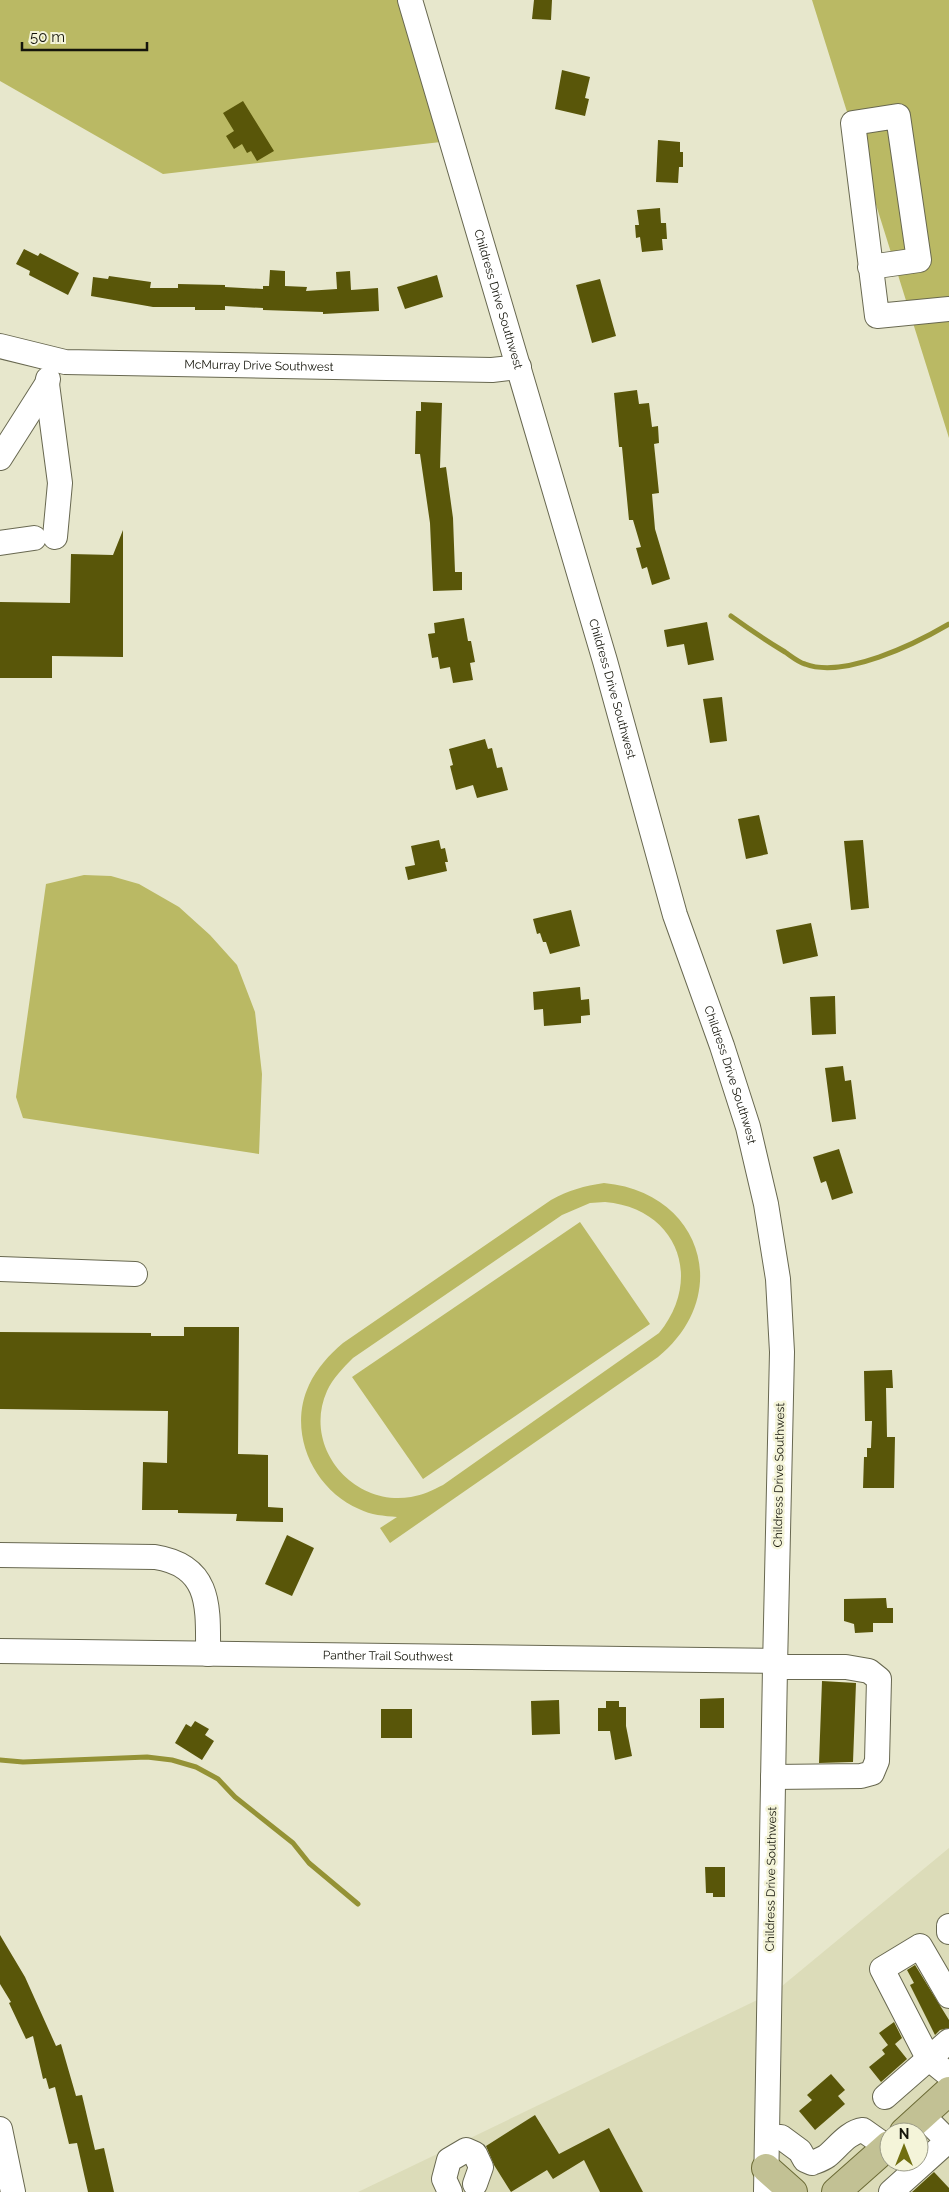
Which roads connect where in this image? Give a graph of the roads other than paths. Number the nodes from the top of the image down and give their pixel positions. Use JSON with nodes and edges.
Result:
{"nodes":[{"id":1,"x":410,"y":0,"type":"edge"},
{"id":2,"x":870,"y":266,"type":"junction"},
{"id":3,"x":949,"y":309,"type":"edge"},
{"id":4,"x":0,"y":347,"type":"edge"},
{"id":5,"x":54,"y":359,"type":"junction"},
{"id":6,"x":519,"y":366,"type":"junction"},
{"id":7,"x":47,"y":384,"type":"junction"},
{"id":8,"x":0,"y":458,"type":"edge"},
{"id":9,"x":0,"y":543,"type":"edge"},
{"id":10,"x":0,"y":1269,"type":"edge"},
{"id":11,"x":135,"y":1274,"type":"dead end"},
{"id":12,"x":0,"y":1555,"type":"edge"},
{"id":13,"x":0,"y":1652,"type":"edge"},
{"id":14,"x":208,"y":1654,"type":"junction"},
{"id":15,"x":775,"y":1664,"type":"junction"},
{"id":16,"x":773,"y":1777,"type":"junction"},
{"id":17,"x":949,"y":1926,"type":"edge"},
{"id":18,"x":949,"y":1932,"type":"edge"},
{"id":19,"x":949,"y":1996,"type":"edge"},
{"id":20,"x":949,"y":2041,"type":"edge"},
{"id":21,"x":928,"y":2058,"type":"junction"},
{"id":22,"x":949,"y":2075,"type":"edge"},
{"id":23,"x":949,"y":2092,"type":"edge"},
{"id":24,"x":885,"y":2097,"type":"dead end"},
{"id":25,"x":915,"y":2122,"type":"edge"},
{"id":26,"x":0,"y":2129,"type":"edge"},
{"id":27,"x":879,"y":2132,"type":"edge"},
{"id":28,"x":767,"y":2138,"type":"junction"},
{"id":29,"x":929,"y":2139,"type":"edge"},
{"id":30,"x":948,"y":2141,"type":"edge"},
{"id":31,"x":879,"y":2154,"type":"edge"},
{"id":32,"x":766,"y":2180,"type":"edge"},
{"id":33,"x":475,"y":2184,"type":"dead end"},
{"id":34,"x":838,"y":2191,"type":"edge"},
{"id":35,"x":13,"y":2192,"type":"edge"},
{"id":36,"x":450,"y":2192,"type":"edge"},
{"id":37,"x":793,"y":2192,"type":"edge"},
{"id":38,"x":891,"y":2192,"type":"edge"}],
"edges":[{"from":1,"to":6,"type":"street","name":"Childress Drive Southwest"},
{"from":2,"to":2,"type":"street"},
{"from":2,"to":3,"type":"street"},
{"from":4,"to":5,"type":"street","name":"McMurray Drive Southwest"},
{"from":5,"to":6,"type":"street","name":"McMurray Drive Southwest"},
{"from":5,"to":7,"type":"street"},
{"from":6,"to":15,"type":"street","name":"Childress Drive Southwest"},
{"from":7,"to":8,"type":"street"},
{"from":7,"to":9,"type":"street"},
{"from":10,"to":11,"type":"street"},
{"from":12,"to":14,"type":"street"},
{"from":13,"to":14,"type":"street","name":"Panther Trail Southwest"},
{"from":14,"to":15,"type":"street","name":"Panther Trail Southwest"},
{"from":15,"to":16,"type":"street","name":"Childress Drive Southwest"},
{"from":15,"to":16,"type":"street","name":"Panther Trail Southwest"},
{"from":16,"to":28,"type":"street","name":"Childress Drive Southwest"},
{"from":17,"to":18,"type":"street"},
{"from":19,"to":21,"type":"street"},
{"from":20,"to":21,"type":"street"},
{"from":21,"to":22,"type":"street"},
{"from":21,"to":24,"type":"street"},
{"from":23,"to":25,"type":"main road"},
{"from":26,"to":35,"type":"street"},
{"from":27,"to":28,"type":"street"},
{"from":28,"to":32,"type":"street","name":"Childress Drive Southwest"},
{"from":29,"to":30,"type":"street"},
{"from":30,"to":38,"type":"street"},
{"from":31,"to":34,"type":"main road"},
{"from":32,"to":37,"type":"main road"},
{"from":33,"to":36,"type":"street"}]}
